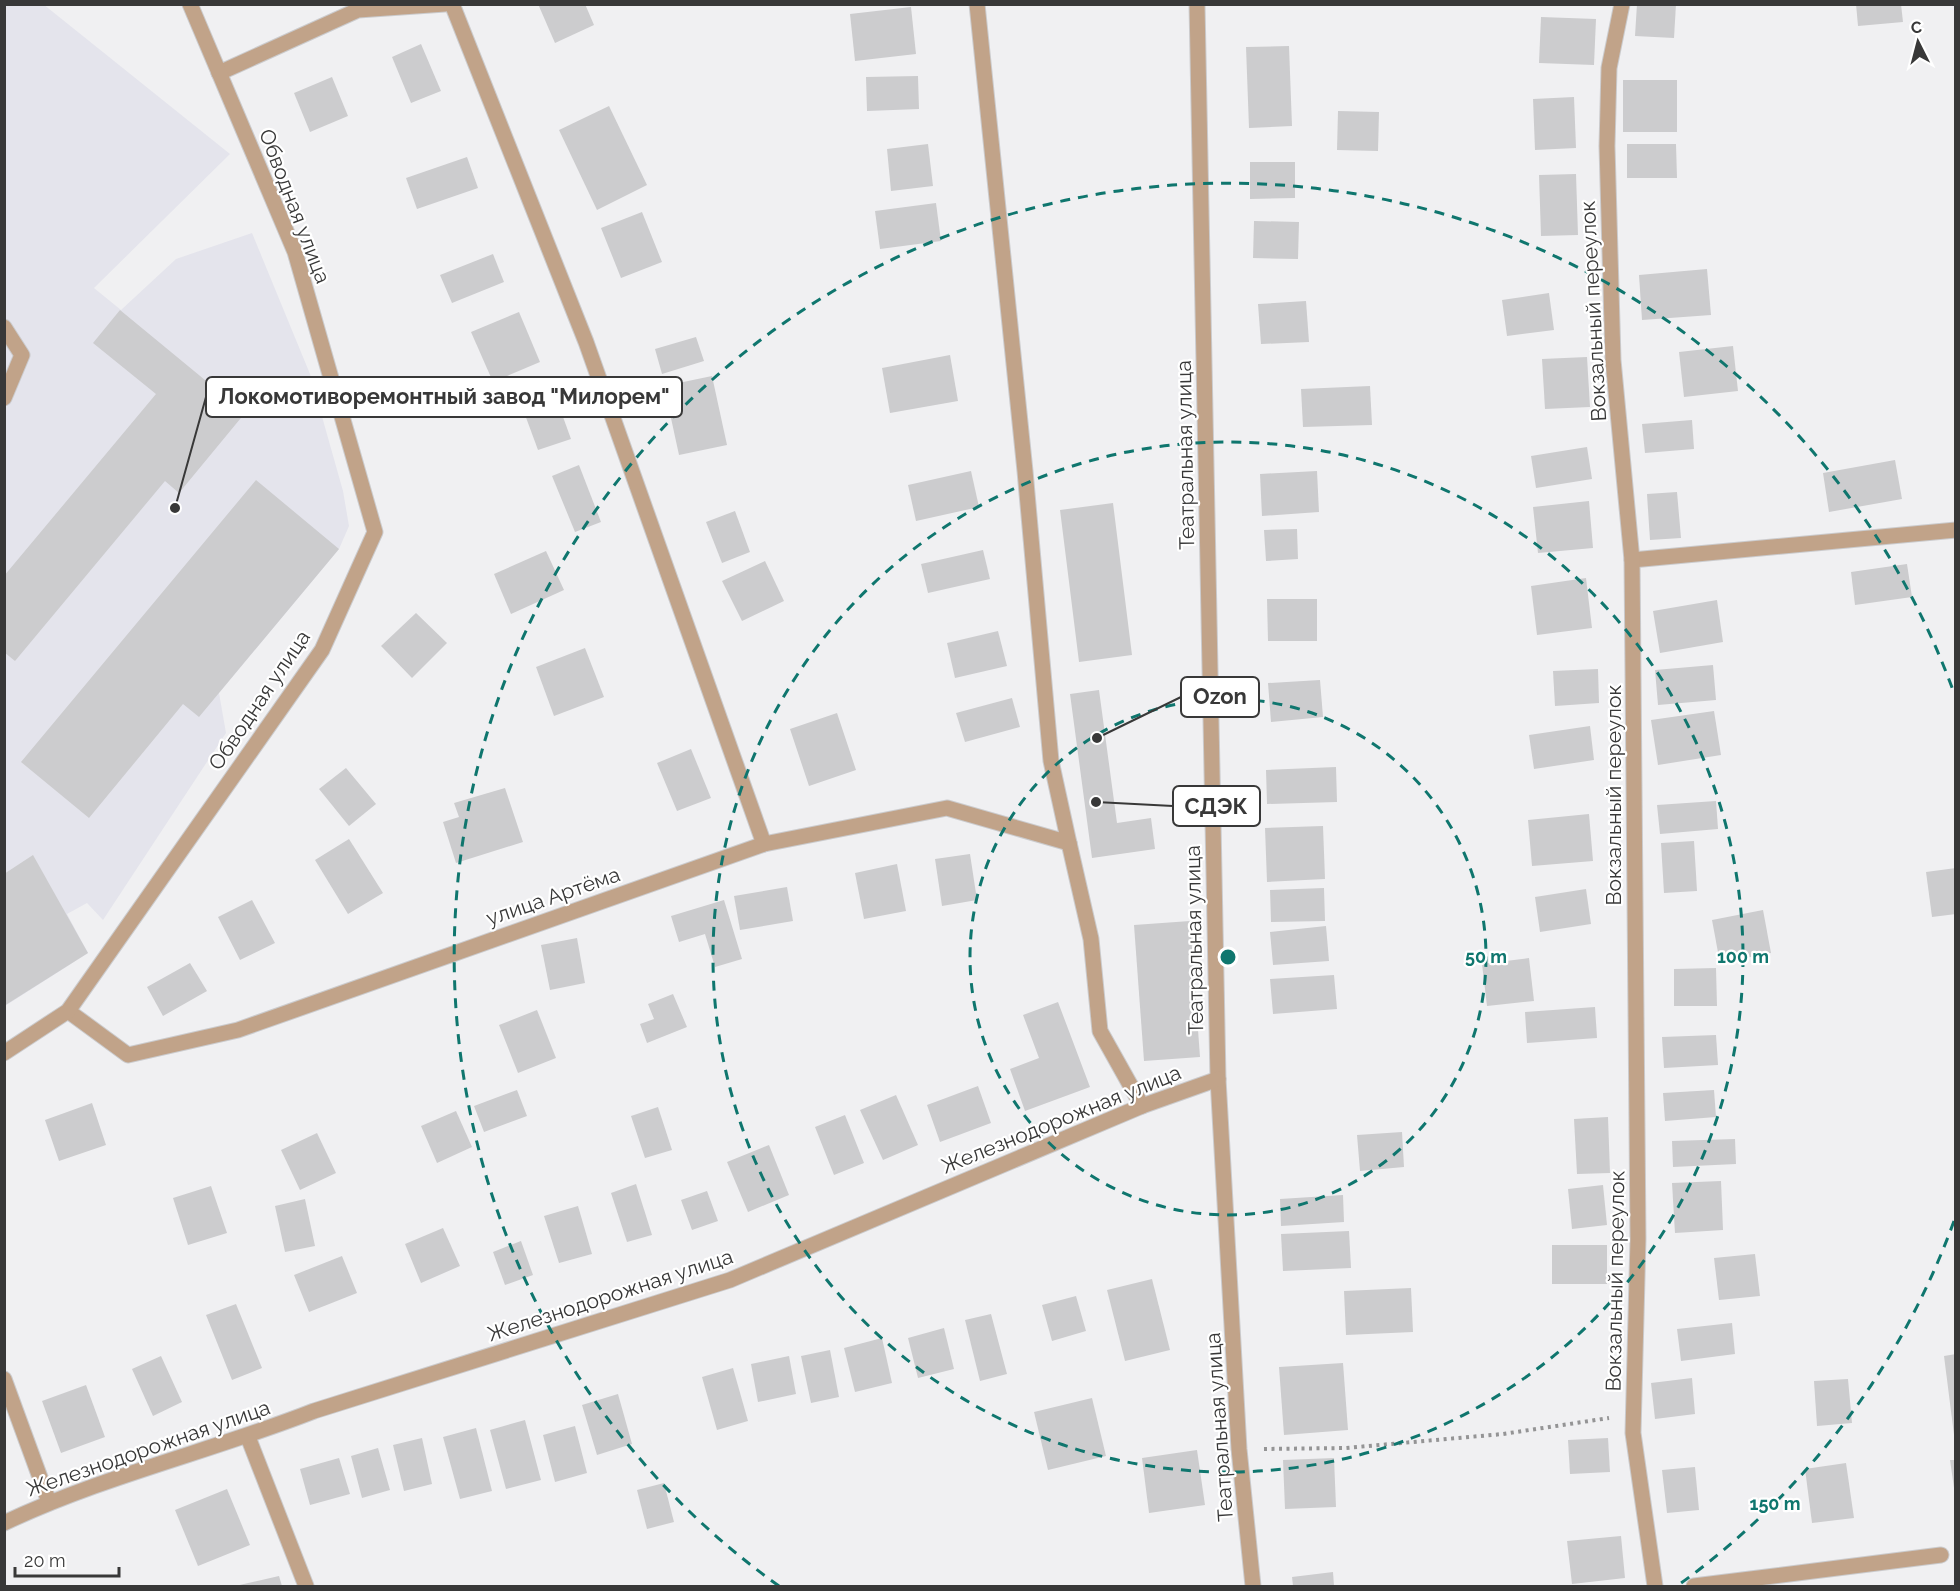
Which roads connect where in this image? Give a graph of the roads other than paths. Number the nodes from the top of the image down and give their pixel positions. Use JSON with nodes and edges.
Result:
{"nodes":[{"id":1,"x":190,"y":4,"type":"edge"},
{"id":2,"x":445,"y":4,"type":"edge"},
{"id":3,"x":452,"y":4,"type":"edge"},
{"id":4,"x":977,"y":4,"type":"edge"},
{"id":5,"x":1197,"y":4,"type":"edge"},
{"id":6,"x":1622,"y":4,"type":"edge"},
{"id":7,"x":219,"y":73,"type":"junction"},
{"id":8,"x":4,"y":327,"type":"edge"},
{"id":9,"x":4,"y":398,"type":"edge"},
{"id":10,"x":1956,"y":530,"type":"edge"},
{"id":11,"x":1632,"y":560,"type":"junction"},
{"id":12,"x":1069,"y":843,"type":"junction"},
{"id":13,"x":764,"y":844,"type":"junction"},
{"id":14,"x":68,"y":1011,"type":"junction"},
{"id":15,"x":4,"y":1053,"type":"edge"},
{"id":16,"x":1218,"y":1079,"type":"junction"},
{"id":17,"x":1142,"y":1106,"type":"junction"},
{"id":18,"x":4,"y":1379,"type":"edge"},
{"id":19,"x":248,"y":1437,"type":"junction"},
{"id":20,"x":49,"y":1502,"type":"junction"},
{"id":21,"x":4,"y":1523,"type":"edge"},
{"id":22,"x":1941,"y":1555,"type":"dead end"},
{"id":23,"x":306,"y":1587,"type":"edge"},
{"id":24,"x":1253,"y":1587,"type":"edge"},
{"id":25,"x":1655,"y":1587,"type":"edge"},
{"id":26,"x":1694,"y":1587,"type":"edge"}],
"edges":[{"from":1,"to":7,"type":"street","name":"Обводная улица"},
{"from":2,"to":7,"type":"street"},
{"from":3,"to":13,"type":"street"},
{"from":4,"to":12,"type":"street"},
{"from":5,"to":16,"type":"street","name":"Театральная улица"},
{"from":6,"to":11,"type":"street","name":"Вокзальный переулок"},
{"from":7,"to":14,"type":"street","name":"Обводная улица"},
{"from":8,"to":9,"type":"street"},
{"from":10,"to":11,"type":"street"},
{"from":11,"to":25,"type":"street","name":"Вокзальный переулок"},
{"from":12,"to":13,"type":"street","name":"улица Артёма"},
{"from":12,"to":17,"type":"street"},
{"from":13,"to":14,"type":"street","name":"улица Артёма"},
{"from":14,"to":15,"type":"street","name":"Обводная улица"},
{"from":16,"to":17,"type":"street","name":"Железнодорожная улица"},
{"from":16,"to":24,"type":"street","name":"Театральная улица"},
{"from":17,"to":19,"type":"street","name":"Железнодорожная улица"},
{"from":18,"to":20,"type":"street"},
{"from":19,"to":20,"type":"street","name":"Железнодорожная улица"},
{"from":19,"to":23,"type":"street"},
{"from":20,"to":21,"type":"street","name":"Железнодорожная улица"},
{"from":22,"to":26,"type":"street"}]}
